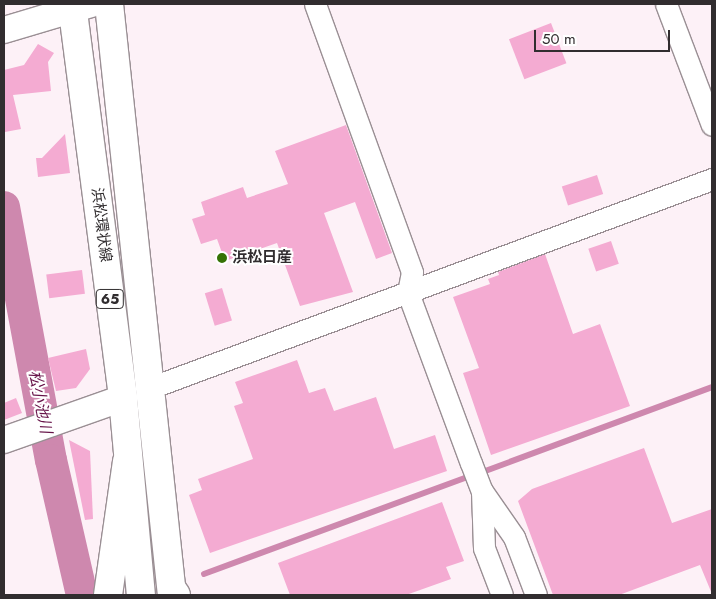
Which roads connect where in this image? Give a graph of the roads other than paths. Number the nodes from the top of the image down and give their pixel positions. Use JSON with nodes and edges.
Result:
{"nodes":[{"id":1,"x":108,"y":4,"type":"edge"},
{"id":2,"x":315,"y":4,"type":"edge"},
{"id":3,"x":666,"y":4,"type":"edge"},
{"id":4,"x":79,"y":5,"type":"edge"},
{"id":5,"x":4,"y":30,"type":"edge"},
{"id":6,"x":712,"y":125,"type":"edge"},
{"id":7,"x":712,"y":179,"type":"edge"},
{"id":8,"x":408,"y":293,"type":"junction"},
{"id":9,"x":150,"y":388,"type":"junction"},
{"id":10,"x":123,"y":398,"type":"junction"},
{"id":11,"x":4,"y":440,"type":"edge"},
{"id":12,"x":127,"y":462,"type":"junction"},
{"id":13,"x":480,"y":487,"type":"junction"},
{"id":14,"x":110,"y":589,"type":"edge"},
{"id":15,"x":173,"y":593,"type":"edge"},
{"id":16,"x":141,"y":595,"type":"edge"},
{"id":17,"x":502,"y":595,"type":"edge"},
{"id":18,"x":536,"y":595,"type":"edge"}],
"edges":[{"from":1,"to":9,"type":"main road","name":"浜松環状線","number":"65"},
{"from":2,"to":8,"type":"street"},
{"from":3,"to":6,"type":"street"},
{"from":4,"to":5,"type":"street"},
{"from":4,"to":10,"type":"main road","name":"浜松環状線","number":"65"},
{"from":7,"to":8,"type":"street"},
{"from":8,"to":9,"type":"street"},
{"from":8,"to":13,"type":"street"},
{"from":9,"to":15,"type":"main road","name":"浜松環状線","number":"65"},
{"from":10,"to":11,"type":"street"},
{"from":10,"to":12,"type":"main road","name":"浜松環状線","number":"65"},
{"from":12,"to":14,"type":"main road"},
{"from":12,"to":16,"type":"main road","name":"浜松環状線","number":"65"},
{"from":13,"to":17,"type":"street"},
{"from":13,"to":18,"type":"street"}]}
